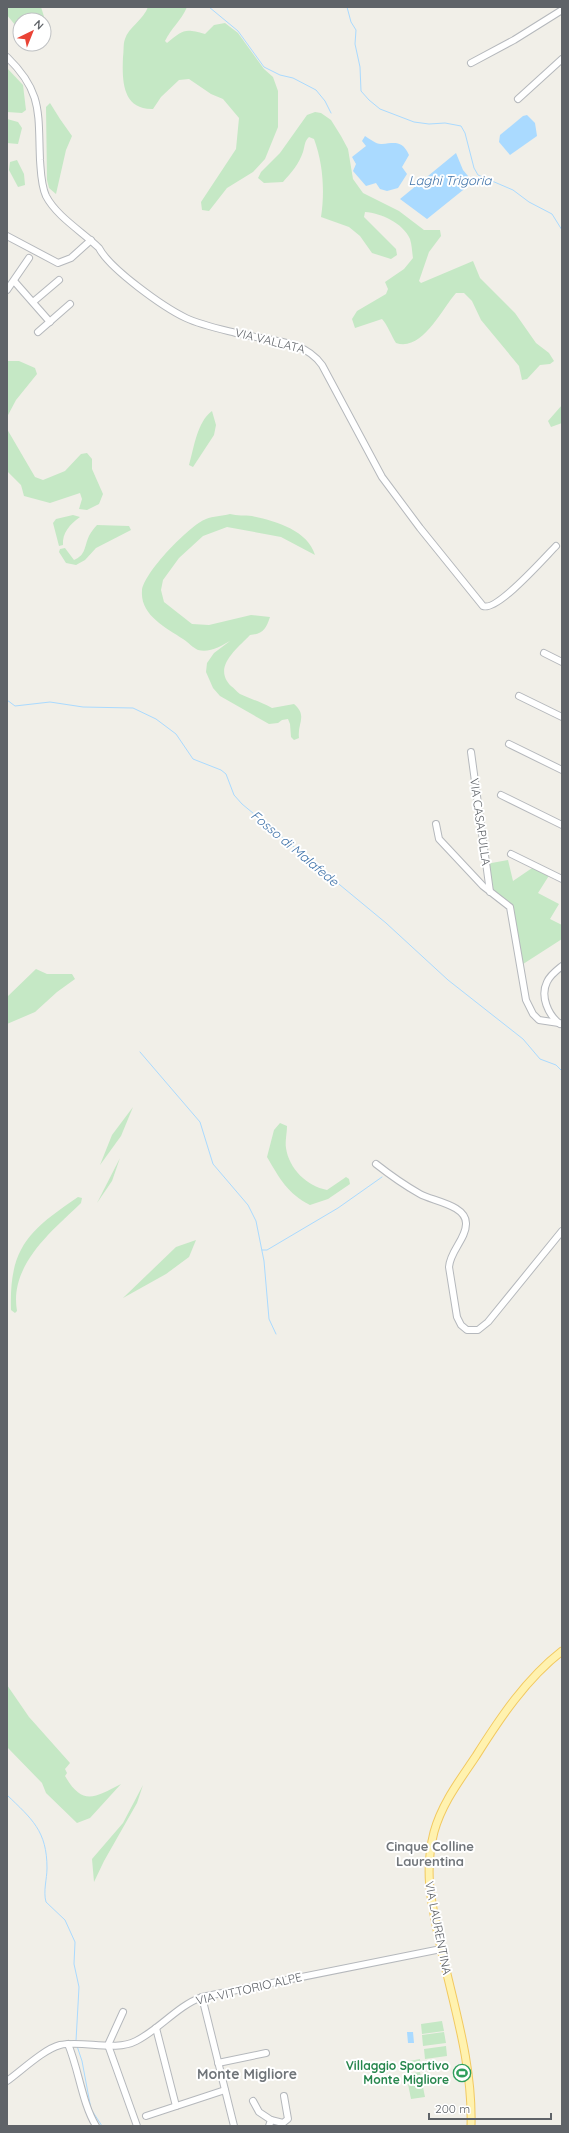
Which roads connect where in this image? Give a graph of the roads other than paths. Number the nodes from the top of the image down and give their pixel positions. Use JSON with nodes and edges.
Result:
{"nodes":[{"id":1,"x":562,"y":10,"type":"edge"},
{"id":2,"x":7,"y":57,"type":"edge"},
{"id":3,"x":562,"y":59,"type":"edge"},
{"id":4,"x":471,"y":63,"type":"dead end"},
{"id":5,"x":518,"y":100,"type":"dead end"},
{"id":6,"x":7,"y":236,"type":"edge"},
{"id":7,"x":91,"y":240,"type":"junction"},
{"id":8,"x":29,"y":258,"type":"dead end"},
{"id":9,"x":59,"y":280,"type":"dead end"},
{"id":10,"x":14,"y":281,"type":"junction"},
{"id":11,"x":7,"y":290,"type":"edge"},
{"id":12,"x":33,"y":302,"type":"junction"},
{"id":13,"x":70,"y":304,"type":"dead end"},
{"id":14,"x":50,"y":322,"type":"junction"},
{"id":15,"x":38,"y":332,"type":"dead end"},
{"id":16,"x":556,"y":546,"type":"dead end"},
{"id":17,"x":544,"y":653,"type":"dead end"},
{"id":18,"x":562,"y":662,"type":"edge"},
{"id":19,"x":519,"y":696,"type":"dead end"},
{"id":20,"x":562,"y":717,"type":"edge"},
{"id":21,"x":509,"y":744,"type":"dead end"},
{"id":22,"x":471,"y":752,"type":"dead end"},
{"id":23,"x":562,"y":770,"type":"edge"},
{"id":24,"x":501,"y":796,"type":"dead end"},
{"id":25,"x":436,"y":824,"type":"dead end"},
{"id":26,"x":562,"y":825,"type":"edge"},
{"id":27,"x":511,"y":854,"type":"dead end"},
{"id":28,"x":562,"y":879,"type":"edge"},
{"id":29,"x":490,"y":892,"type":"junction"},
{"id":30,"x":562,"y":966,"type":"edge"},
{"id":31,"x":560,"y":1024,"type":"edge"},
{"id":32,"x":376,"y":1164,"type":"dead end"},
{"id":33,"x":562,"y":1231,"type":"edge"},
{"id":34,"x":562,"y":1651,"type":"edge"},
{"id":35,"x":441,"y":1949,"type":"junction"},
{"id":36,"x":202,"y":1998,"type":"junction"},
{"id":37,"x":123,"y":2012,"type":"dead end"},
{"id":38,"x":156,"y":2028,"type":"junction"},
{"id":39,"x":70,"y":2044,"type":"junction"},
{"id":40,"x":108,"y":2045,"type":"junction"},
{"id":41,"x":266,"y":2053,"type":"dead end"},
{"id":42,"x":218,"y":2063,"type":"junction"},
{"id":43,"x":7,"y":2081,"type":"edge"},
{"id":44,"x":225,"y":2090,"type":"junction"},
{"id":45,"x":284,"y":2096,"type":"dead end"},
{"id":46,"x":253,"y":2101,"type":"dead end"},
{"id":47,"x":176,"y":2106,"type":"junction"},
{"id":48,"x":146,"y":2116,"type":"dead end"},
{"id":49,"x":270,"y":2123,"type":"edge"},
{"id":50,"x":96,"y":2126,"type":"edge"},
{"id":51,"x":137,"y":2126,"type":"edge"},
{"id":52,"x":234,"y":2126,"type":"edge"},
{"id":53,"x":471,"y":2126,"type":"edge"}],
"edges":[{"from":1,"to":4,"type":"street"},
{"from":2,"to":7,"type":"street","name":"VIA VALLATA"},
{"from":3,"to":5,"type":"street"},
{"from":6,"to":7,"type":"street"},
{"from":7,"to":16,"type":"street","name":"VIA VALLATA"},
{"from":8,"to":10,"type":"street"},
{"from":9,"to":12,"type":"street"},
{"from":10,"to":11,"type":"street"},
{"from":10,"to":12,"type":"street"},
{"from":12,"to":14,"type":"street"},
{"from":13,"to":14,"type":"street"},
{"from":14,"to":15,"type":"street"},
{"from":17,"to":18,"type":"street"},
{"from":19,"to":20,"type":"street"},
{"from":21,"to":23,"type":"street"},
{"from":22,"to":29,"type":"street","name":"VIA CASAPULLA"},
{"from":24,"to":26,"type":"street"},
{"from":25,"to":29,"type":"street","name":"VIA CASAPULLA"},
{"from":27,"to":28,"type":"street"},
{"from":29,"to":31,"type":"street","name":"VIA CASAPULLA"},
{"from":30,"to":31,"type":"street"},
{"from":32,"to":33,"type":"street"},
{"from":34,"to":35,"type":"main road","name":"VIA LAURENTINA"},
{"from":35,"to":36,"type":"street","name":"VIA VITTORIO ALPE"},
{"from":35,"to":53,"type":"main road","name":"VIA LAURENTINA"},
{"from":36,"to":38,"type":"street","name":"VIA VITTORIO ALPE"},
{"from":36,"to":42,"type":"street"},
{"from":37,"to":40,"type":"street"},
{"from":38,"to":40,"type":"street","name":"VIA VITTORIO ALPE"},
{"from":38,"to":47,"type":"street"},
{"from":39,"to":40,"type":"street","name":"VIA VITTORIO ALPE"},
{"from":39,"to":43,"type":"street","name":"VIA VITTORIO ALPE"},
{"from":39,"to":50,"type":"street"},
{"from":40,"to":51,"type":"street"},
{"from":41,"to":42,"type":"street"},
{"from":42,"to":44,"type":"street"},
{"from":44,"to":47,"type":"street"},
{"from":44,"to":52,"type":"street"},
{"from":45,"to":49,"type":"street"},
{"from":46,"to":49,"type":"street"},
{"from":47,"to":48,"type":"street"}]}
